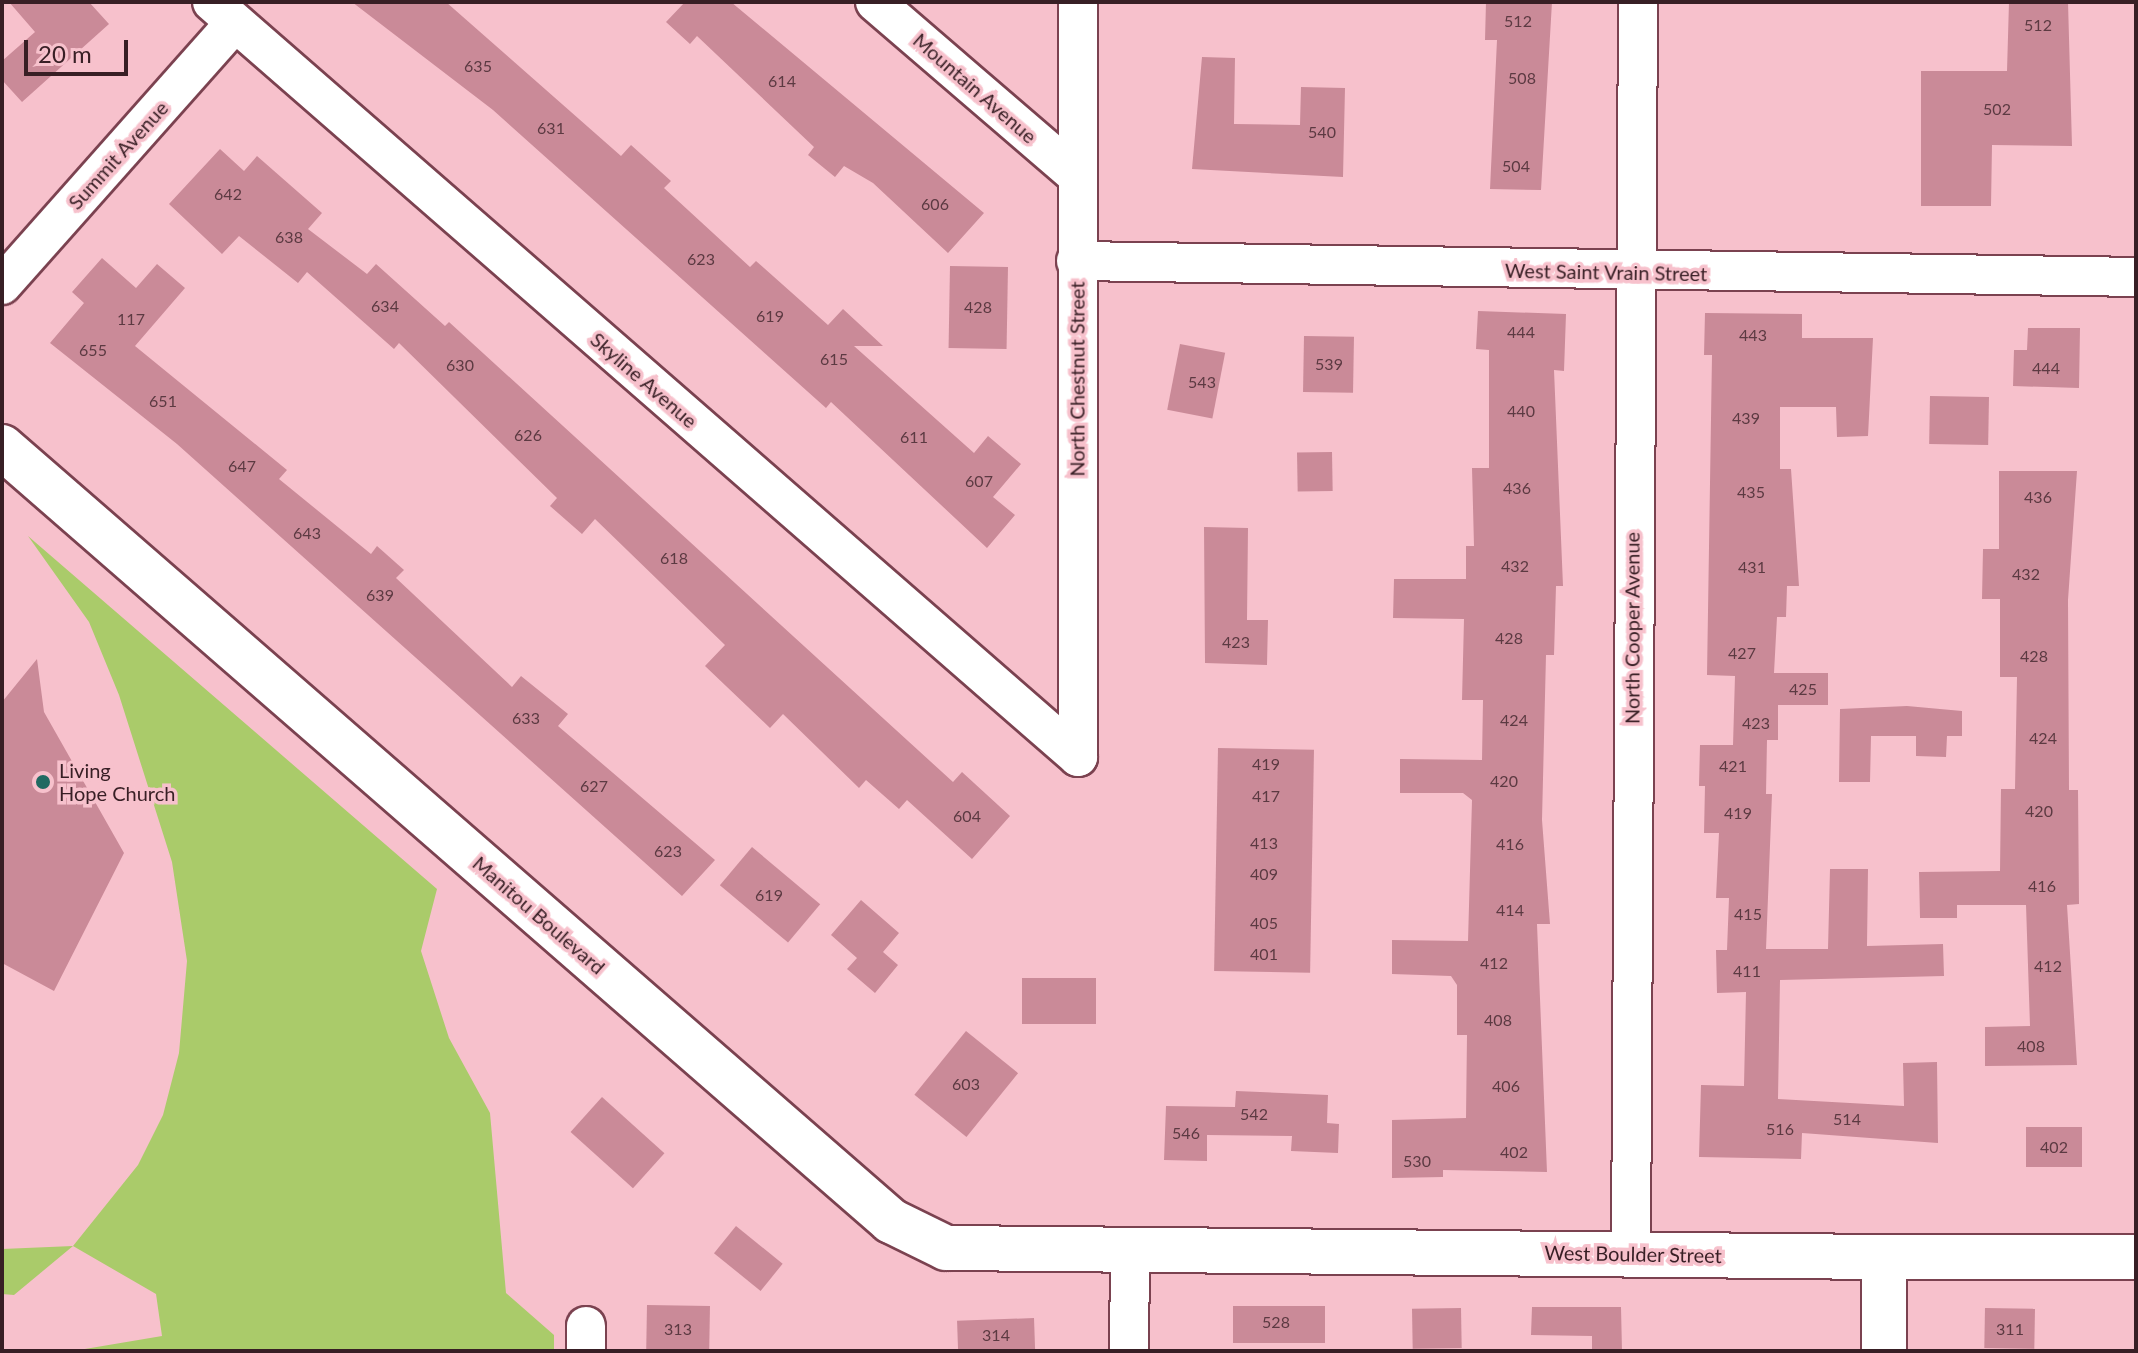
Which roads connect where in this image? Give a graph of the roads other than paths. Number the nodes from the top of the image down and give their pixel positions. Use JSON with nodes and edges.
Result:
{"nodes":[{"id":1,"x":875,"y":2,"type":"edge"},
{"id":2,"x":1078,"y":2,"type":"edge"},
{"id":3,"x":1638,"y":2,"type":"edge"},
{"id":4,"x":223,"y":13,"type":"edge"},
{"id":5,"x":1074,"y":173,"type":"junction"},
{"id":6,"x":1076,"y":261,"type":"junction"},
{"id":7,"x":1634,"y":274,"type":"junction"},
{"id":8,"x":2136,"y":277,"type":"edge"},
{"id":9,"x":2,"y":285,"type":"edge"},
{"id":10,"x":2,"y":447,"type":"edge"},
{"id":11,"x":1078,"y":757,"type":"joint"},
{"id":12,"x":1130,"y":1250,"type":"junction"},
{"id":13,"x":1631,"y":1254,"type":"junction"},
{"id":14,"x":1884,"y":1257,"type":"junction"},
{"id":15,"x":2136,"y":1257,"type":"edge"},
{"id":16,"x":1129,"y":1351,"type":"edge"},
{"id":17,"x":1884,"y":1351,"type":"edge"}],
"edges":[{"from":1,"to":5,"type":"street","name":"Mountain Avenue"},
{"from":2,"to":5,"type":"street","name":"North Chestnut Street"},
{"from":3,"to":7,"type":"street","name":"North Cooper Avenue"},
{"from":4,"to":9,"type":"street","name":"Summit Avenue"},
{"from":4,"to":11,"type":"street","name":"Skyline Avenue"},
{"from":5,"to":6,"type":"street","name":"North Chestnut Street"},
{"from":6,"to":7,"type":"street","name":"West Saint Vrain Street"},
{"from":6,"to":11,"type":"street","name":"North Chestnut Street"},
{"from":7,"to":8,"type":"street","name":"West Saint Vrain Street"},
{"from":7,"to":13,"type":"street","name":"North Cooper Avenue"},
{"from":10,"to":12,"type":"street","name":"Manitou Boulevard"},
{"from":12,"to":13,"type":"street","name":"West Boulder Street"},
{"from":12,"to":16,"type":"street"},
{"from":13,"to":14,"type":"street","name":"West Boulder Street"},
{"from":14,"to":15,"type":"street","name":"West Boulder Street"},
{"from":14,"to":17,"type":"street"}]}
